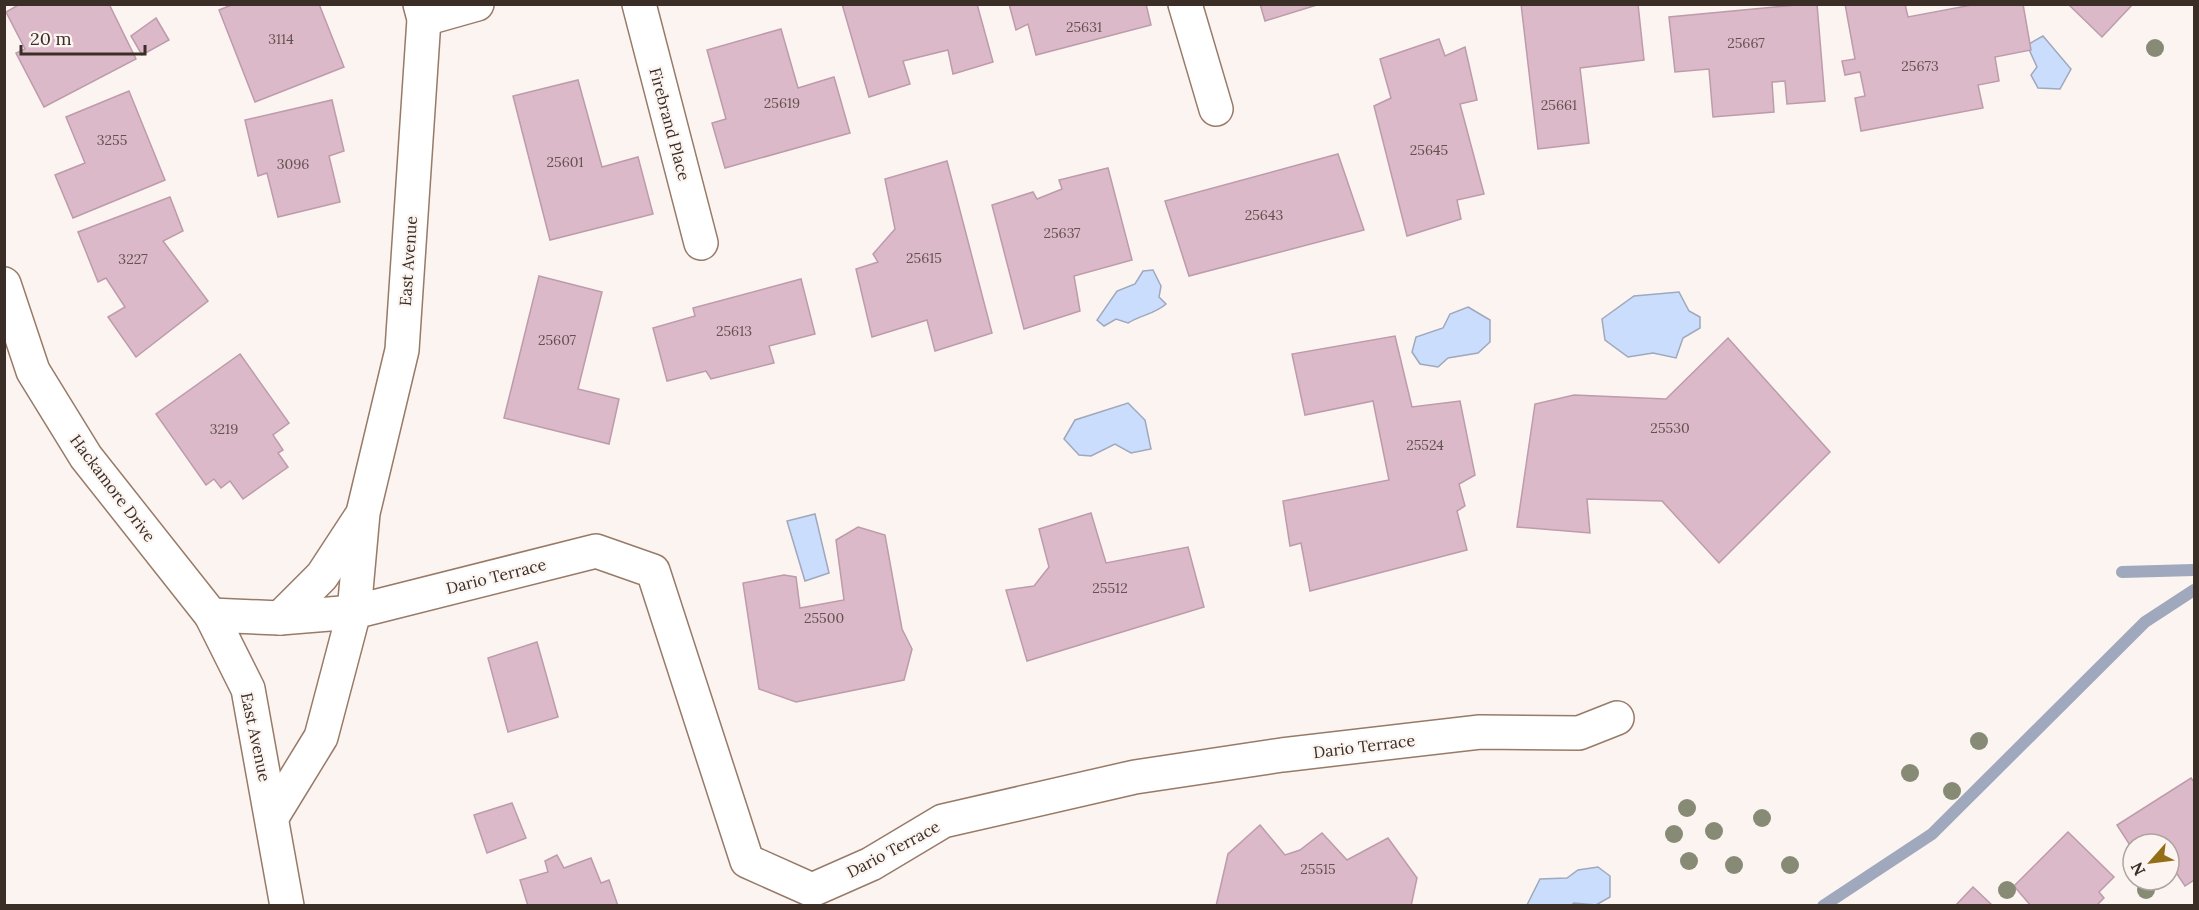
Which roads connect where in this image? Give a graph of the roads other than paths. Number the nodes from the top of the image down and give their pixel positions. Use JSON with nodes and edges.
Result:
{"nodes":[{"id":1,"x":477,"y":4,"type":"edge"},
{"id":2,"x":639,"y":4,"type":"edge"},
{"id":3,"x":1185,"y":4,"type":"edge"},
{"id":4,"x":422,"y":12,"type":"edge"},
{"id":5,"x":1216,"y":109,"type":"dead end"},
{"id":6,"x":701,"y":243,"type":"dead end"},
{"id":7,"x":4,"y":284,"type":"edge"},
{"id":8,"x":363,"y":513,"type":"junction"},
{"id":9,"x":354,"y":612,"type":"junction"},
{"id":10,"x":211,"y":615,"type":"junction"},
{"id":11,"x":280,"y":618,"type":"junction"},
{"id":12,"x":1617,"y":718,"type":"dead end"},
{"id":13,"x":272,"y":817,"type":"junction"},
{"id":14,"x":287,"y":906,"type":"edge"}],
"edges":[{"from":1,"to":4,"type":"street"},
{"from":2,"to":6,"type":"street","name":"Firebrand Place"},
{"from":3,"to":5,"type":"street"},
{"from":4,"to":8,"type":"street","name":"East Avenue"},
{"from":7,"to":10,"type":"street","name":"Hackamore Drive"},
{"from":8,"to":9,"type":"street","name":"East Avenue"},
{"from":8,"to":11,"type":"street","name":"East Avenue"},
{"from":9,"to":11,"type":"street","name":"Dario Terrace"},
{"from":9,"to":12,"type":"street","name":"Dario Terrace"},
{"from":9,"to":13,"type":"street","name":"East Avenue"},
{"from":10,"to":11,"type":"street"},
{"from":10,"to":13,"type":"street","name":"East Avenue"},
{"from":13,"to":14,"type":"street","name":"East Avenue"}]}
